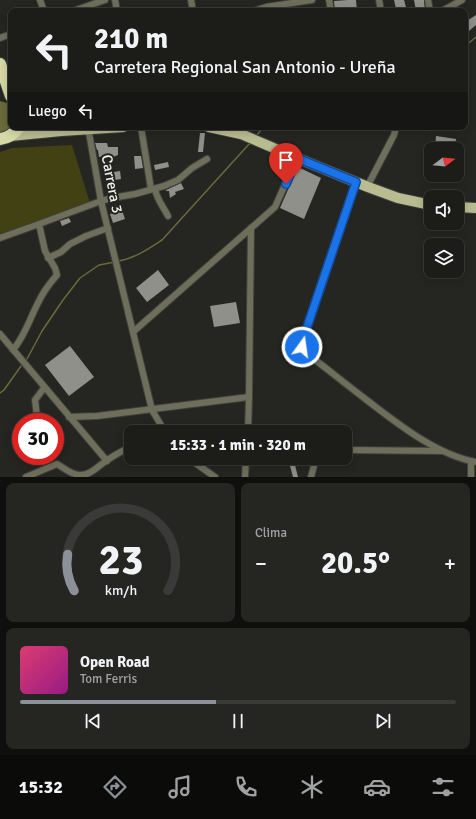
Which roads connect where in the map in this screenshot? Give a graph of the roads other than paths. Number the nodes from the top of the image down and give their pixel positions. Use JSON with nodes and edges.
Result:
{"nodes":[{"id":1,"x":104,"y":0,"type":"edge"},
{"id":2,"x":312,"y":0,"type":"edge"},
{"id":3,"x":462,"y":0,"type":"edge"},
{"id":4,"x":288,"y":2,"type":"edge"},
{"id":5,"x":81,"y":8,"type":"edge"},
{"id":6,"x":263,"y":8,"type":"edge"},
{"id":7,"x":447,"y":8,"type":"edge"},
{"id":8,"x":0,"y":64,"type":"edge"},
{"id":9,"x":8,"y":87,"type":"edge"},
{"id":10,"x":17,"y":130,"type":"edge"},
{"id":11,"x":57,"y":130,"type":"edge"},
{"id":12,"x":70,"y":130,"type":"edge"},
{"id":13,"x":88,"y":130,"type":"edge"},
{"id":14,"x":142,"y":130,"type":"edge"},
{"id":15,"x":233,"y":130,"type":"edge"},
{"id":16,"x":395,"y":130,"type":"edge"},
{"id":17,"x":61,"y":131,"type":"junction"},
{"id":18,"x":5,"y":138,"type":"edge"},
{"id":19,"x":297,"y":158,"type":"junction"},
{"id":20,"x":207,"y":159,"type":"dead end"},
{"id":21,"x":356,"y":182,"type":"junction"},
{"id":22,"x":367,"y":187,"type":"junction"},
{"id":23,"x":153,"y":189,"type":"junction"},
{"id":24,"x":101,"y":201,"type":"junction"},
{"id":25,"x":424,"y":204,"type":"edge"},
{"id":26,"x":464,"y":207,"type":"edge"},
{"id":27,"x":476,"y":208,"type":"edge"},
{"id":28,"x":168,"y":216,"type":"dead end"},
{"id":29,"x":39,"y":224,"type":"junction"},
{"id":30,"x":108,"y":228,"type":"junction"},
{"id":31,"x":251,"y":228,"type":"junction"},
{"id":32,"x":0,"y":238,"type":"edge"},
{"id":33,"x":48,"y":258,"type":"junction"},
{"id":34,"x":133,"y":332,"type":"junction"},
{"id":35,"x":0,"y":334,"type":"edge"},
{"id":36,"x":13,"y":350,"type":"junction"},
{"id":37,"x":44,"y":388,"type":"junction"},
{"id":38,"x":249,"y":398,"type":"junction"},
{"id":39,"x":152,"y":410,"type":"junction"},
{"id":40,"x":37,"y":413,"type":"edge"},
{"id":41,"x":69,"y":416,"type":"junction"},
{"id":42,"x":161,"y":425,"type":"edge"},
{"id":43,"x":248,"y":425,"type":"edge"},
{"id":44,"x":124,"y":450,"type":"edge"},
{"id":45,"x":352,"y":450,"type":"edge"},
{"id":46,"x":442,"y":451,"type":"junction"},
{"id":47,"x":107,"y":461,"type":"junction"},
{"id":48,"x":474,"y":462,"type":"edge"},
{"id":49,"x":197,"y":465,"type":"edge"},
{"id":50,"x":246,"y":465,"type":"edge"},
{"id":51,"x":314,"y":465,"type":"edge"},
{"id":52,"x":212,"y":476,"type":"edge"},
{"id":53,"x":26,"y":477,"type":"edge"},
{"id":54,"x":245,"y":477,"type":"edge"},
{"id":55,"x":311,"y":477,"type":"edge"},
{"id":56,"x":472,"y":477,"type":"edge"}],
"edges":[{"from":1,"to":5,"type":"street"},
{"from":2,"to":4,"type":"street"},
{"from":3,"to":7,"type":"street"},
{"from":4,"to":6,"type":"street"},
{"from":8,"to":9,"type":"highway"},
{"from":10,"to":18,"type":"highway"},
{"from":11,"to":17,"type":"main road"},
{"from":12,"to":17,"type":"main road"},
{"from":13,"to":24,"type":"street","name":"Carrera 3"},
{"from":14,"to":23,"type":"street"},
{"from":15,"to":19,"type":"main road"},
{"from":16,"to":22,"type":"street"},
{"from":17,"to":18,"type":"main road"},
{"from":19,"to":21,"type":"main road"},
{"from":19,"to":31,"type":"street"},
{"from":20,"to":23,"type":"street"},
{"from":21,"to":22,"type":"main road"},
{"from":21,"to":46,"type":"street"},
{"from":22,"to":25,"type":"main road"},
{"from":23,"to":24,"type":"street"},
{"from":23,"to":28,"type":"street"},
{"from":24,"to":29,"type":"street"},
{"from":24,"to":30,"type":"street","name":"Carrera 3"},
{"from":26,"to":27,"type":"main road"},
{"from":29,"to":32,"type":"street"},
{"from":29,"to":33,"type":"street"},
{"from":30,"to":33,"type":"street"},
{"from":30,"to":34,"type":"street","name":"Carrera 3"},
{"from":31,"to":34,"type":"street"},
{"from":31,"to":38,"type":"street"},
{"from":33,"to":36,"type":"street"},
{"from":34,"to":39,"type":"street","name":"Carrera 3"},
{"from":35,"to":36,"type":"street"},
{"from":36,"to":37,"type":"street"},
{"from":37,"to":40,"type":"street"},
{"from":37,"to":41,"type":"street"},
{"from":38,"to":39,"type":"street"},
{"from":38,"to":43,"type":"street"},
{"from":39,"to":41,"type":"street"},
{"from":39,"to":42,"type":"street","name":"Carrera 3"},
{"from":41,"to":47,"type":"street"},
{"from":44,"to":47,"type":"street"},
{"from":45,"to":46,"type":"street"},
{"from":46,"to":48,"type":"street"},
{"from":47,"to":53,"type":"street"},
{"from":48,"to":56,"type":"street"},
{"from":49,"to":52,"type":"street"},
{"from":50,"to":54,"type":"street"},
{"from":51,"to":55,"type":"street"}]}
